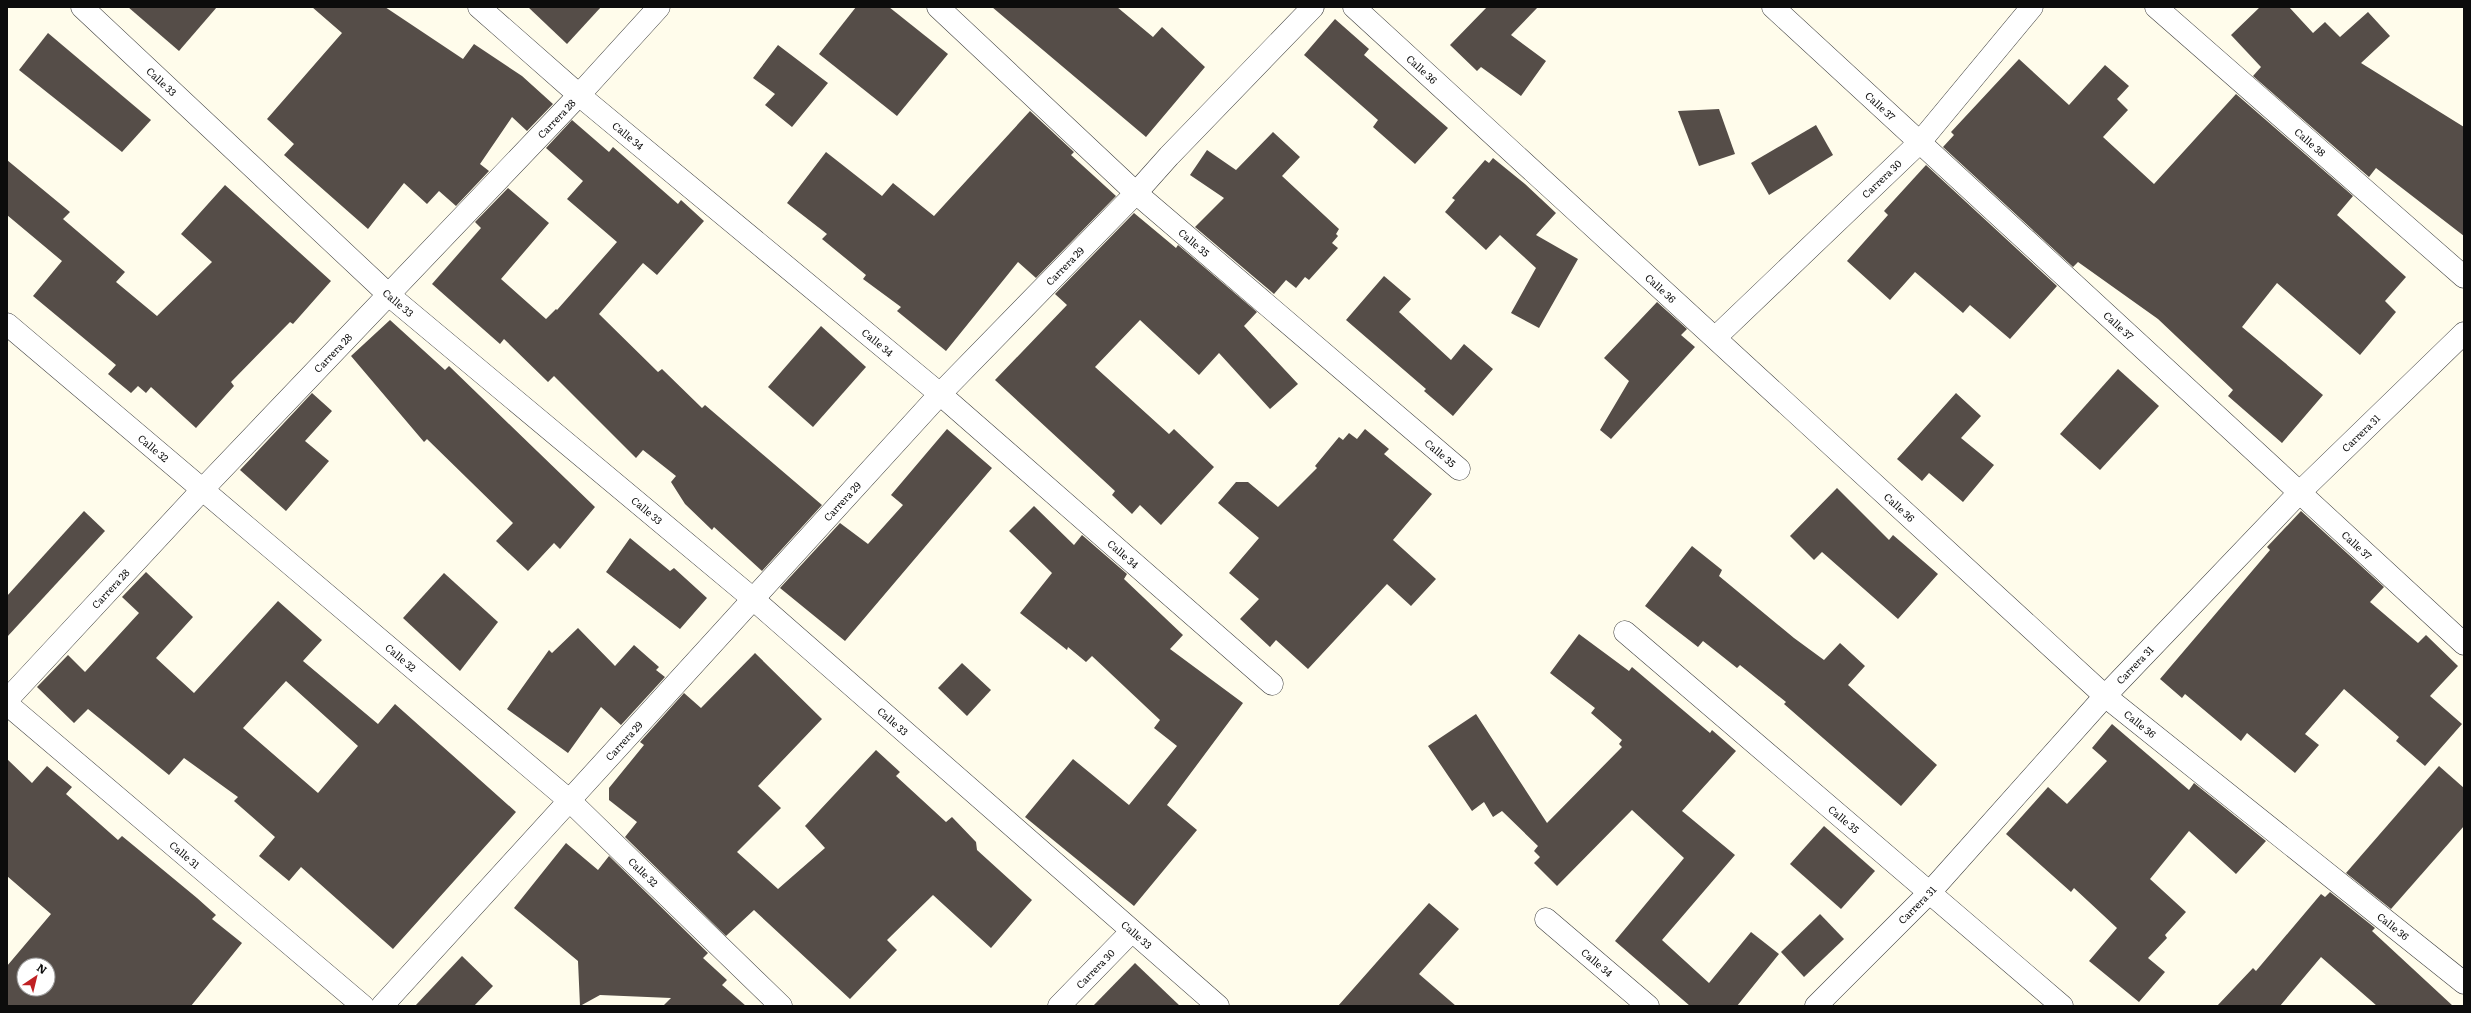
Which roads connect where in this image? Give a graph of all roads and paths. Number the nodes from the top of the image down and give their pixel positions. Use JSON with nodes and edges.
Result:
{"nodes":[{"id":1,"x":82,"y":7,"type":"edge"},
{"id":2,"x":479,"y":7,"type":"edge"},
{"id":3,"x":659,"y":7,"type":"edge"},
{"id":4,"x":938,"y":7,"type":"edge"},
{"id":5,"x":1313,"y":7,"type":"edge"},
{"id":6,"x":1354,"y":7,"type":"edge"},
{"id":7,"x":1773,"y":7,"type":"edge"},
{"id":8,"x":2032,"y":7,"type":"edge"},
{"id":9,"x":2156,"y":7,"type":"edge"},
{"id":10,"x":579,"y":95,"type":"junction"},
{"id":11,"x":1920,"y":142,"type":"junction"},
{"id":12,"x":1136,"y":193,"type":"junction"},
{"id":13,"x":2464,"y":277,"type":"edge"},
{"id":14,"x":390,"y":296,"type":"junction"},
{"id":15,"x":7,"y":324,"type":"edge"},
{"id":16,"x":2464,"y":333,"type":"edge"},
{"id":17,"x":1716,"y":337,"type":"junction"},
{"id":18,"x":940,"y":394,"type":"junction"},
{"id":19,"x":1459,"y":469,"type":"dead end"},
{"id":20,"x":202,"y":490,"type":"junction"},
{"id":21,"x":2300,"y":493,"type":"junction"},
{"id":22,"x":752,"y":598,"type":"junction"},
{"id":23,"x":1626,"y":632,"type":"dead end"},
{"id":24,"x":2464,"y":644,"type":"edge"},
{"id":25,"x":1272,"y":684,"type":"dead end"},
{"id":26,"x":2105,"y":696,"type":"junction"},
{"id":27,"x":7,"y":700,"type":"edge"},
{"id":28,"x":7,"y":704,"type":"edge"},
{"id":29,"x":570,"y":801,"type":"junction"},
{"id":30,"x":1930,"y":891,"type":"junction"},
{"id":31,"x":1546,"y":919,"type":"dead end"},
{"id":32,"x":1131,"y":932,"type":"junction"},
{"id":33,"x":2464,"y":983,"type":"edge"},
{"id":34,"x":363,"y":1006,"type":"edge"},
{"id":35,"x":382,"y":1006,"type":"edge"},
{"id":36,"x":781,"y":1006,"type":"edge"},
{"id":37,"x":1060,"y":1006,"type":"edge"},
{"id":38,"x":1218,"y":1006,"type":"edge"},
{"id":39,"x":1648,"y":1006,"type":"edge"},
{"id":40,"x":1816,"y":1006,"type":"edge"},
{"id":41,"x":2062,"y":1006,"type":"edge"}],
"edges":[{"from":1,"to":14,"type":"street","name":"Calle 33"},
{"from":2,"to":10,"type":"street","name":"Calle 34"},
{"from":3,"to":10,"type":"street","name":"Carrera 28"},
{"from":4,"to":12,"type":"street","name":"Calle 35"},
{"from":5,"to":12,"type":"street","name":"Carrera 29"},
{"from":6,"to":17,"type":"street","name":"Calle 36"},
{"from":7,"to":11,"type":"street","name":"Calle 37"},
{"from":8,"to":11,"type":"street","name":"Carrera 30"},
{"from":9,"to":13,"type":"street","name":"Calle 38"},
{"from":10,"to":14,"type":"street","name":"Carrera 28"},
{"from":10,"to":18,"type":"street","name":"Calle 34"},
{"from":11,"to":17,"type":"street","name":"Carrera 30"},
{"from":11,"to":21,"type":"street","name":"Calle 37"},
{"from":12,"to":18,"type":"street","name":"Carrera 29"},
{"from":12,"to":19,"type":"street","name":"Calle 35"},
{"from":14,"to":20,"type":"street","name":"Carrera 28"},
{"from":14,"to":22,"type":"street","name":"Calle 33"},
{"from":15,"to":20,"type":"street","name":"Calle 32"},
{"from":16,"to":21,"type":"street","name":"Carrera 31"},
{"from":17,"to":26,"type":"street","name":"Calle 36"},
{"from":18,"to":22,"type":"street","name":"Carrera 29"},
{"from":18,"to":25,"type":"street","name":"Calle 34"},
{"from":20,"to":27,"type":"street","name":"Carrera 28"},
{"from":20,"to":29,"type":"street","name":"Calle 32"},
{"from":21,"to":24,"type":"street","name":"Calle 37"},
{"from":21,"to":26,"type":"street","name":"Carrera 31"},
{"from":22,"to":29,"type":"street","name":"Carrera 29"},
{"from":22,"to":32,"type":"street","name":"Calle 33"},
{"from":23,"to":30,"type":"street","name":"Calle 35"},
{"from":26,"to":30,"type":"street","name":"Carrera 31"},
{"from":26,"to":33,"type":"street","name":"Calle 36"},
{"from":28,"to":34,"type":"street","name":"Calle 31"},
{"from":29,"to":35,"type":"street","name":"Carrera 29"},
{"from":29,"to":36,"type":"street","name":"Calle 32"},
{"from":30,"to":40,"type":"street","name":"Carrera 31"},
{"from":30,"to":41,"type":"street","name":"Calle 35"},
{"from":31,"to":39,"type":"street","name":"Calle 34"},
{"from":32,"to":37,"type":"street","name":"Carrera 30"},
{"from":32,"to":38,"type":"street","name":"Calle 33"}]}
